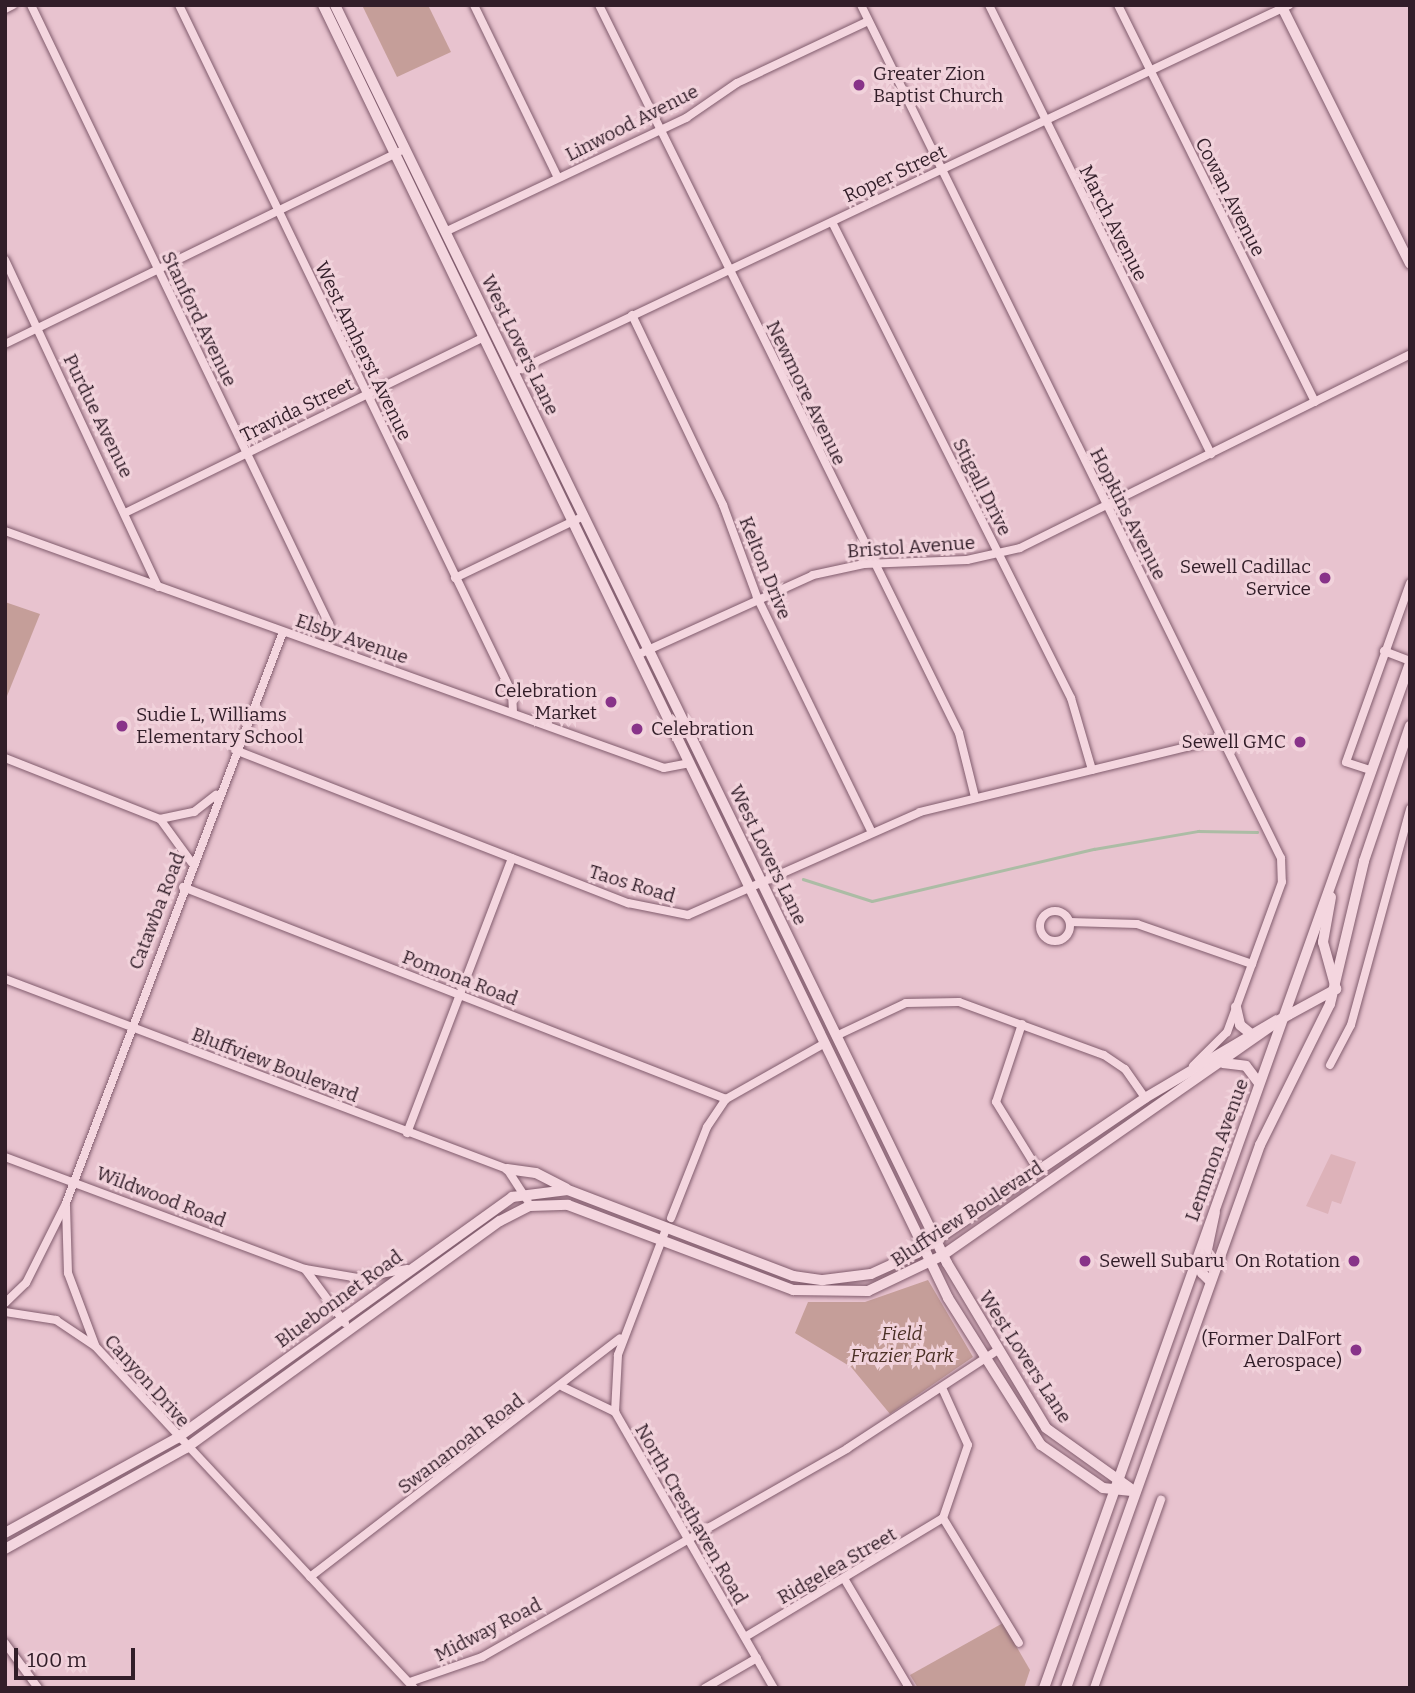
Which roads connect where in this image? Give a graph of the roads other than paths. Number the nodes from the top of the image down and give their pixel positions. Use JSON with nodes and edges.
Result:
{"nodes":[{"id":1,"x":13,"y":5,"type":"edge"},
{"id":2,"x":31,"y":5,"type":"edge"},
{"id":3,"x":179,"y":5,"type":"edge"},
{"id":4,"x":323,"y":5,"type":"edge"},
{"id":5,"x":335,"y":5,"type":"edge"},
{"id":6,"x":474,"y":5,"type":"edge"},
{"id":7,"x":599,"y":5,"type":"edge"},
{"id":8,"x":860,"y":5,"type":"edge"},
{"id":9,"x":989,"y":5,"type":"edge"},
{"id":10,"x":1118,"y":5,"type":"edge"},
{"id":11,"x":1284,"y":6,"type":"edge"},
{"id":12,"x":5,"y":9,"type":"edge"},
{"id":13,"x":868,"y":21,"type":"junction"},
{"id":14,"x":1150,"y":71,"type":"junction"},
{"id":15,"x":370,"y":90,"type":"junction"},
{"id":16,"x":1044,"y":122,"type":"junction"},
{"id":17,"x":660,"y":131,"type":"junction"},
{"id":18,"x":400,"y":151,"type":"junction"},
{"id":19,"x":939,"y":171,"type":"junction"},
{"id":20,"x":558,"y":178,"type":"junction"},
{"id":21,"x":278,"y":211,"type":"junction"},
{"id":22,"x":832,"y":222,"type":"junction"},
{"id":23,"x":440,"y":234,"type":"junction"},
{"id":24,"x":5,"y":260,"type":"edge"},
{"id":25,"x":1410,"y":264,"type":"edge"},
{"id":26,"x":158,"y":270,"type":"junction"},
{"id":27,"x":728,"y":271,"type":"junction"},
{"id":28,"x":632,"y":315,"type":"junction"},
{"id":29,"x":38,"y":328,"type":"junction"},
{"id":30,"x":494,"y":332,"type":"junction"},
{"id":31,"x":482,"y":338,"type":"junction"},
{"id":32,"x":5,"y":344,"type":"edge"},
{"id":33,"x":1410,"y":354,"type":"edge"},
{"id":34,"x":514,"y":372,"type":"junction"},
{"id":35,"x":502,"y":377,"type":"junction"},
{"id":36,"x":366,"y":394,"type":"junction"},
{"id":37,"x":1315,"y":402,"type":"junction"},
{"id":38,"x":246,"y":452,"type":"junction"},
{"id":39,"x":1211,"y":454,"type":"junction"},
{"id":40,"x":1107,"y":505,"type":"junction"},
{"id":41,"x":127,"y":512,"type":"junction"},
{"id":42,"x":584,"y":516,"type":"junction"},
{"id":43,"x":572,"y":522,"type":"junction"},
{"id":44,"x":5,"y":531,"type":"edge"},
{"id":45,"x":999,"y":555,"type":"junction"},
{"id":46,"x":873,"y":564,"type":"junction"},
{"id":47,"x":455,"y":578,"type":"junction"},
{"id":48,"x":1410,"y":583,"type":"edge"},
{"id":49,"x":158,"y":587,"type":"junction"},
{"id":50,"x":757,"y":597,"type":"junction"},
{"id":51,"x":283,"y":632,"type":"junction"},
{"id":52,"x":328,"y":648,"type":"junction"},
{"id":53,"x":649,"y":650,"type":"junction"},
{"id":54,"x":1384,"y":651,"type":"junction"},
{"id":55,"x":637,"y":655,"type":"junction"},
{"id":56,"x":1410,"y":662,"type":"edge"},
{"id":57,"x":513,"y":712,"type":"junction"},
{"id":58,"x":1410,"y":726,"type":"edge"},
{"id":59,"x":1223,"y":738,"type":"junction"},
{"id":60,"x":236,"y":750,"type":"junction"},
{"id":61,"x":701,"y":757,"type":"junction"},
{"id":62,"x":5,"y":758,"type":"edge"},
{"id":63,"x":689,"y":763,"type":"junction"},
{"id":64,"x":1092,"y":770,"type":"junction"},
{"id":65,"x":1370,"y":770,"type":"junction"},
{"id":66,"x":1392,"y":777,"type":"junction"},
{"id":67,"x":223,"y":784,"type":"junction"},
{"id":68,"x":975,"y":797,"type":"junction"},
{"id":69,"x":1410,"y":809,"type":"edge"},
{"id":70,"x":160,"y":819,"type":"junction"},
{"id":71,"x":871,"y":831,"type":"junction"},
{"id":72,"x":512,"y":858,"type":"junction"},
{"id":73,"x":192,"y":863,"type":"junction"},
{"id":74,"x":1335,"y":874,"type":"junction"},
{"id":75,"x":762,"y":884,"type":"junction"},
{"id":76,"x":183,"y":887,"type":"junction"},
{"id":77,"x":751,"y":890,"type":"junction"},
{"id":78,"x":1070,"y":922,"type":"dead end"},
{"id":79,"x":1252,"y":964,"type":"junction"},
{"id":80,"x":5,"y":979,"type":"edge"},
{"id":81,"x":1336,"y":989,"type":"junction"},
{"id":82,"x":460,"y":995,"type":"junction"},
{"id":83,"x":1236,"y":1007,"type":"junction"},
{"id":84,"x":1281,"y":1019,"type":"junction"},
{"id":85,"x":1022,"y":1024,"type":"junction"},
{"id":86,"x":129,"y":1028,"type":"junction"},
{"id":87,"x":1250,"y":1033,"type":"junction"},
{"id":88,"x":836,"y":1036,"type":"junction"},
{"id":89,"x":825,"y":1044,"type":"junction"},
{"id":90,"x":1223,"y":1063,"type":"junction"},
{"id":91,"x":1330,"y":1065,"type":"dead end"},
{"id":92,"x":1187,"y":1071,"type":"junction"},
{"id":93,"x":1259,"y":1083,"type":"junction"},
{"id":94,"x":726,"y":1098,"type":"junction"},
{"id":95,"x":1144,"y":1098,"type":"junction"},
{"id":96,"x":1153,"y":1110,"type":"junction"},
{"id":97,"x":407,"y":1133,"type":"junction"},
{"id":98,"x":5,"y":1157,"type":"edge"},
{"id":99,"x":507,"y":1169,"type":"junction"},
{"id":100,"x":1038,"y":1170,"type":"junction"},
{"id":101,"x":72,"y":1181,"type":"junction"},
{"id":102,"x":1046,"y":1183,"type":"junction"},
{"id":103,"x":568,"y":1190,"type":"junction"},
{"id":104,"x":523,"y":1193,"type":"junction"},
{"id":105,"x":66,"y":1203,"type":"junction"},
{"id":106,"x":530,"y":1206,"type":"junction"},
{"id":107,"x":1214,"y":1209,"type":"junction"},
{"id":108,"x":669,"y":1224,"type":"junction"},
{"id":109,"x":936,"y":1240,"type":"junction"},
{"id":110,"x":662,"y":1241,"type":"junction"},
{"id":111,"x":924,"y":1249,"type":"junction"},
{"id":112,"x":943,"y":1255,"type":"junction"},
{"id":113,"x":931,"y":1264,"type":"junction"},
{"id":114,"x":414,"y":1267,"type":"junction"},
{"id":115,"x":305,"y":1269,"type":"junction"},
{"id":116,"x":338,"y":1277,"type":"junction"},
{"id":117,"x":1210,"y":1281,"type":"junction"},
{"id":118,"x":323,"y":1290,"type":"junction"},
{"id":119,"x":5,"y":1303,"type":"edge"},
{"id":120,"x":1180,"y":1306,"type":"junction"},
{"id":121,"x":5,"y":1312,"type":"edge"},
{"id":122,"x":1200,"y":1312,"type":"junction"},
{"id":123,"x":341,"y":1317,"type":"junction"},
{"id":124,"x":349,"y":1328,"type":"junction"},
{"id":125,"x":626,"y":1330,"type":"junction"},
{"id":126,"x":95,"y":1346,"type":"junction"},
{"id":127,"x":998,"y":1350,"type":"junction"},
{"id":128,"x":986,"y":1361,"type":"junction"},
{"id":129,"x":563,"y":1387,"type":"junction"},
{"id":130,"x":943,"y":1390,"type":"junction"},
{"id":131,"x":615,"y":1412,"type":"junction"},
{"id":132,"x":177,"y":1438,"type":"junction"},
{"id":133,"x":186,"y":1448,"type":"junction"},
{"id":134,"x":1120,"y":1476,"type":"junction"},
{"id":135,"x":1134,"y":1491,"type":"junction"},
{"id":136,"x":1114,"y":1492,"type":"junction"},
{"id":137,"x":1160,"y":1500,"type":"dead end"},
{"id":138,"x":943,"y":1518,"type":"junction"},
{"id":139,"x":5,"y":1533,"type":"edge"},
{"id":140,"x":687,"y":1540,"type":"junction"},
{"id":141,"x":5,"y":1549,"type":"edge"},
{"id":142,"x":310,"y":1577,"type":"junction"},
{"id":143,"x":845,"y":1580,"type":"junction"},
{"id":144,"x":745,"y":1637,"type":"junction"},
{"id":145,"x":5,"y":1643,"type":"edge"},
{"id":146,"x":1019,"y":1643,"type":"dead end"},
{"id":147,"x":757,"y":1658,"type":"junction"},
{"id":148,"x":412,"y":1685,"type":"edge"},
{"id":149,"x":38,"y":1688,"type":"edge"},
{"id":150,"x":705,"y":1688,"type":"edge"},
{"id":151,"x":774,"y":1688,"type":"edge"},
{"id":152,"x":909,"y":1688,"type":"edge"},
{"id":153,"x":1044,"y":1688,"type":"edge"},
{"id":154,"x":1066,"y":1688,"type":"edge"},
{"id":155,"x":1094,"y":1688,"type":"edge"}],
"edges":[{"from":1,"to":12,"type":"street"},
{"from":2,"to":26,"type":"street","name":"Stanford Avenue"},
{"from":3,"to":21,"type":"street","name":"West Amherst Avenue"},
{"from":4,"to":15,"type":"main road","name":"West Lovers Lane"},
{"from":5,"to":15,"type":"main road","name":"West Lovers Lane"},
{"from":6,"to":20,"type":"street"},
{"from":7,"to":17,"type":"street","name":"Newmore Avenue"},
{"from":8,"to":13,"type":"street","name":"Hopkins Avenue"},
{"from":9,"to":16,"type":"street","name":"March Avenue"},
{"from":10,"to":14,"type":"street","name":"Cowan Avenue"},
{"from":11,"to":14,"type":"street","name":"Roper Street"},
{"from":11,"to":25,"type":"main road"},
{"from":13,"to":17,"type":"street","name":"Linwood Avenue"},
{"from":13,"to":19,"type":"street","name":"Hopkins Avenue"},
{"from":14,"to":16,"type":"street","name":"Roper Street"},
{"from":14,"to":37,"type":"street","name":"Cowan Avenue"},
{"from":15,"to":18,"type":"main road","name":"West Lovers Lane"},
{"from":16,"to":19,"type":"street","name":"Roper Street"},
{"from":16,"to":39,"type":"street","name":"March Avenue"},
{"from":17,"to":20,"type":"street","name":"Linwood Avenue"},
{"from":17,"to":27,"type":"street","name":"Newmore Avenue"},
{"from":18,"to":21,"type":"street"},
{"from":18,"to":23,"type":"main road","name":"West Lovers Lane"},
{"from":19,"to":22,"type":"street","name":"Roper Street"},
{"from":19,"to":40,"type":"street","name":"Hopkins Avenue"},
{"from":20,"to":23,"type":"street","name":"Linwood Avenue"},
{"from":21,"to":26,"type":"street"},
{"from":21,"to":36,"type":"street","name":"West Amherst Avenue"},
{"from":22,"to":27,"type":"street","name":"Roper Street"},
{"from":22,"to":45,"type":"street","name":"Stigall Drive"},
{"from":23,"to":30,"type":"main road","name":"West Lovers Lane"},
{"from":23,"to":31,"type":"main road","name":"West Lovers Lane"},
{"from":24,"to":29,"type":"street","name":"Purdue Avenue"},
{"from":26,"to":29,"type":"street"},
{"from":26,"to":38,"type":"street","name":"Stanford Avenue"},
{"from":27,"to":28,"type":"street","name":"Roper Street"},
{"from":27,"to":46,"type":"street","name":"Newmore Avenue"},
{"from":28,"to":34,"type":"street","name":"Roper Street"},
{"from":28,"to":50,"type":"street","name":"Kelton Drive"},
{"from":29,"to":32,"type":"street"},
{"from":29,"to":41,"type":"street","name":"Purdue Avenue"},
{"from":30,"to":31,"type":"main road"},
{"from":30,"to":34,"type":"main road","name":"West Lovers Lane"},
{"from":31,"to":35,"type":"main road","name":"West Lovers Lane"},
{"from":31,"to":36,"type":"street","name":"Travida Street"},
{"from":33,"to":37,"type":"street","name":"Bristol Avenue"},
{"from":34,"to":35,"type":"main road"},
{"from":34,"to":42,"type":"main road","name":"West Lovers Lane"},
{"from":35,"to":43,"type":"main road","name":"West Lovers Lane"},
{"from":36,"to":38,"type":"street","name":"Travida Street"},
{"from":36,"to":47,"type":"street","name":"West Amherst Avenue"},
{"from":37,"to":39,"type":"street","name":"Bristol Avenue"},
{"from":38,"to":41,"type":"street","name":"Travida Street"},
{"from":38,"to":52,"type":"street","name":"Stanford Avenue"},
{"from":39,"to":40,"type":"street","name":"Bristol Avenue"},
{"from":40,"to":45,"type":"street","name":"Bristol Avenue"},
{"from":40,"to":59,"type":"street","name":"Hopkins Avenue"},
{"from":41,"to":49,"type":"street","name":"Purdue Avenue"},
{"from":42,"to":43,"type":"street"},
{"from":42,"to":53,"type":"main road","name":"West Lovers Lane"},
{"from":43,"to":47,"type":"street"},
{"from":43,"to":55,"type":"main road","name":"West Lovers Lane"},
{"from":44,"to":49,"type":"street","name":"Elsby Avenue"},
{"from":45,"to":46,"type":"street","name":"Bristol Avenue"},
{"from":45,"to":64,"type":"street","name":"Stigall Drive"},
{"from":46,"to":50,"type":"street","name":"Bristol Avenue"},
{"from":46,"to":68,"type":"street","name":"Newmore Avenue"},
{"from":47,"to":57,"type":"street","name":"West Amherst Avenue"},
{"from":48,"to":54,"type":"street"},
{"from":49,"to":51,"type":"street","name":"Elsby Avenue"},
{"from":50,"to":53,"type":"street","name":"Bristol Avenue"},
{"from":50,"to":71,"type":"street","name":"Kelton Drive"},
{"from":51,"to":52,"type":"street","name":"Elsby Avenue"},
{"from":51,"to":60,"type":"street","name":"Catawba Road"},
{"from":52,"to":57,"type":"street","name":"Elsby Avenue"},
{"from":53,"to":55,"type":"street","name":"Bristol Avenue"},
{"from":53,"to":61,"type":"main road","name":"West Lovers Lane"},
{"from":54,"to":56,"type":"street"},
{"from":54,"to":65,"type":"street"},
{"from":55,"to":63,"type":"main road","name":"West Lovers Lane"},
{"from":56,"to":65,"type":"main road","name":"Lemmon Avenue"},
{"from":57,"to":63,"type":"street","name":"Elsby Avenue"},
{"from":58,"to":66,"type":"main road","name":"Lemmon Avenue"},
{"from":59,"to":64,"type":"street","name":"Taos Road"},
{"from":59,"to":79,"type":"street","name":"Hopkins Avenue"},
{"from":60,"to":67,"type":"street","name":"Catawba Road"},
{"from":60,"to":72,"type":"street","name":"Taos Road"},
{"from":61,"to":63,"type":"main road"},
{"from":61,"to":75,"type":"main road","name":"West Lovers Lane"},
{"from":62,"to":70,"type":"street"},
{"from":63,"to":77,"type":"main road","name":"West Lovers Lane"},
{"from":64,"to":68,"type":"street","name":"Taos Road"},
{"from":65,"to":66,"type":"main road"},
{"from":65,"to":74,"type":"main road","name":"Lemmon Avenue"},
{"from":66,"to":81,"type":"main road","name":"Lemmon Avenue"},
{"from":67,"to":70,"type":"street"},
{"from":67,"to":73,"type":"street","name":"Catawba Road"},
{"from":68,"to":71,"type":"street","name":"Taos Road"},
{"from":69,"to":91,"type":"street"},
{"from":70,"to":73,"type":"street"},
{"from":71,"to":75,"type":"street","name":"Taos Road"},
{"from":72,"to":77,"type":"street","name":"Taos Road"},
{"from":72,"to":82,"type":"street"},
{"from":73,"to":76,"type":"street","name":"Catawba Road"},
{"from":74,"to":81,"type":"main road"},
{"from":74,"to":84,"type":"main road","name":"Lemmon Avenue"},
{"from":75,"to":77,"type":"street","name":"Taos Road"},
{"from":75,"to":88,"type":"main road","name":"West Lovers Lane"},
{"from":76,"to":82,"type":"street","name":"Pomona Road"},
{"from":76,"to":86,"type":"street","name":"Catawba Road"},
{"from":77,"to":89,"type":"main road","name":"West Lovers Lane"},
{"from":78,"to":79,"type":"street"},
{"from":79,"to":83,"type":"street","name":"Hopkins Avenue"},
{"from":80,"to":86,"type":"street","name":"Bluffview Boulevard"},
{"from":81,"to":84,"type":"main road","name":"Bluffview Boulevard"},
{"from":81,"to":117,"type":"main road","name":"Lemmon Avenue"},
{"from":82,"to":94,"type":"street","name":"Pomona Road"},
{"from":82,"to":97,"type":"street"},
{"from":83,"to":87,"type":"main road"},
{"from":83,"to":92,"type":"street","name":"Hopkins Avenue"},
{"from":84,"to":87,"type":"main road","name":"Bluffview Boulevard"},
{"from":84,"to":90,"type":"main road","name":"Bluffview Boulevard"},
{"from":84,"to":93,"type":"main road","name":"Lemmon Avenue"},
{"from":85,"to":88,"type":"street"},
{"from":85,"to":95,"type":"street"},
{"from":85,"to":100,"type":"street"},
{"from":86,"to":97,"type":"street","name":"Bluffview Boulevard"},
{"from":86,"to":101,"type":"street","name":"Catawba Road"},
{"from":87,"to":92,"type":"main road","name":"Bluffview Boulevard"},
{"from":88,"to":89,"type":"main road"},
{"from":88,"to":109,"type":"main road","name":"West Lovers Lane"},
{"from":89,"to":94,"type":"street","name":"North Cresthaven Road"},
{"from":89,"to":111,"type":"main road","name":"West Lovers Lane"},
{"from":90,"to":93,"type":"main road"},
{"from":90,"to":96,"type":"main road","name":"Bluffview Boulevard"},
{"from":92,"to":95,"type":"main road","name":"Bluffview Boulevard"},
{"from":93,"to":107,"type":"main road","name":"Lemmon Avenue"},
{"from":94,"to":108,"type":"street","name":"North Cresthaven Road"},
{"from":95,"to":96,"type":"main road"},
{"from":95,"to":100,"type":"main road","name":"Bluffview Boulevard"},
{"from":96,"to":102,"type":"main road","name":"Bluffview Boulevard"},
{"from":97,"to":99,"type":"street","name":"Bluffview Boulevard"},
{"from":98,"to":101,"type":"street","name":"Wildwood Road"},
{"from":99,"to":103,"type":"main road"},
{"from":99,"to":104,"type":"street"},
{"from":100,"to":102,"type":"main road"},
{"from":100,"to":109,"type":"main road","name":"Bluffview Boulevard"},
{"from":101,"to":105,"type":"street","name":"Catawba Road"},
{"from":101,"to":115,"type":"street","name":"Wildwood Road"},
{"from":102,"to":112,"type":"main road","name":"Bluffview Boulevard"},
{"from":103,"to":104,"type":"main road","name":"Bluffview Boulevard"},
{"from":103,"to":108,"type":"main road","name":"Bluffview Boulevard"},
{"from":104,"to":106,"type":"street"},
{"from":104,"to":114,"type":"main road","name":"Bluebonnet Road"},
{"from":105,"to":119,"type":"street","name":"Catawba Road"},
{"from":105,"to":126,"type":"street","name":"Catawba Road"},
{"from":106,"to":110,"type":"main road","name":"Bluffview Boulevard"},
{"from":106,"to":124,"type":"main road","name":"Bluebonnet Road"},
{"from":107,"to":117,"type":"main road"},
{"from":107,"to":120,"type":"main road","name":"Lemmon Avenue"},
{"from":108,"to":110,"type":"street","name":"North Cresthaven Road"},
{"from":108,"to":111,"type":"main road","name":"Bluffview Boulevard"},
{"from":109,"to":111,"type":"main road","name":"Bluffview Boulevard"},
{"from":109,"to":112,"type":"main road","name":"West Lovers Lane"},
{"from":110,"to":113,"type":"main road","name":"Bluffview Boulevard"},
{"from":110,"to":125,"type":"street","name":"North Cresthaven Road"},
{"from":111,"to":113,"type":"main road","name":"West Lovers Lane"},
{"from":112,"to":113,"type":"main road","name":"Bluffview Boulevard"},
{"from":112,"to":127,"type":"main road","name":"West Lovers Lane"},
{"from":113,"to":128,"type":"main road","name":"West Lovers Lane"},
{"from":114,"to":116,"type":"street","name":"Wildwood Road"},
{"from":114,"to":123,"type":"main road","name":"Bluebonnet Road"},
{"from":115,"to":116,"type":"street","name":"Wildwood Road"},
{"from":115,"to":118,"type":"street","name":"Wildwood Road"},
{"from":116,"to":118,"type":"street"},
{"from":117,"to":122,"type":"main road","name":"Lemmon Avenue"},
{"from":118,"to":123,"type":"street","name":"Wildwood Road"},
{"from":120,"to":122,"type":"main road"},
{"from":120,"to":134,"type":"main road","name":"Lemmon Avenue"},
{"from":121,"to":126,"type":"street","name":"Canyon Drive"},
{"from":122,"to":135,"type":"main road","name":"Lemmon Avenue"},
{"from":123,"to":124,"type":"street","name":"Wildwood Road"},
{"from":123,"to":132,"type":"main road","name":"Bluebonnet Road"},
{"from":124,"to":133,"type":"main road","name":"Bluebonnet Road"},
{"from":125,"to":129,"type":"street","name":"Swananoah Road"},
{"from":125,"to":131,"type":"street","name":"North Cresthaven Road"},
{"from":126,"to":132,"type":"street","name":"Canyon Drive"},
{"from":127,"to":128,"type":"street","name":"Midway Road"},
{"from":127,"to":134,"type":"main road","name":"West Lovers Lane"},
{"from":128,"to":130,"type":"street","name":"Midway Road"},
{"from":128,"to":136,"type":"main road","name":"West Lovers Lane"},
{"from":129,"to":131,"type":"street"},
{"from":129,"to":142,"type":"street","name":"Swananoah Road"},
{"from":130,"to":138,"type":"street"},
{"from":130,"to":140,"type":"street","name":"Midway Road"},
{"from":131,"to":140,"type":"street","name":"North Cresthaven Road"},
{"from":132,"to":133,"type":"street","name":"Canyon Drive"},
{"from":132,"to":139,"type":"main road"},
{"from":133,"to":141,"type":"main road"},
{"from":133,"to":142,"type":"street","name":"Midway Road"},
{"from":134,"to":135,"type":"main road","name":"West Lovers Lane"},
{"from":134,"to":136,"type":"main road","name":"Lemmon Avenue"},
{"from":135,"to":136,"type":"main road"},
{"from":135,"to":154,"type":"main road","name":"Lemmon Avenue"},
{"from":136,"to":153,"type":"main road","name":"Lemmon Avenue"},
{"from":137,"to":155,"type":"street"},
{"from":138,"to":143,"type":"street","name":"Ridgelea Street"},
{"from":138,"to":146,"type":"street"},
{"from":140,"to":144,"type":"street","name":"North Cresthaven Road"},
{"from":140,"to":148,"type":"street","name":"Midway Road"},
{"from":142,"to":148,"type":"street","name":"Midway Road"},
{"from":143,"to":144,"type":"street","name":"Ridgelea Street"},
{"from":143,"to":152,"type":"street"},
{"from":144,"to":147,"type":"street","name":"North Cresthaven Road"},
{"from":145,"to":149,"type":"street"},
{"from":147,"to":150,"type":"street"},
{"from":147,"to":151,"type":"street","name":"North Cresthaven Road"}]}
